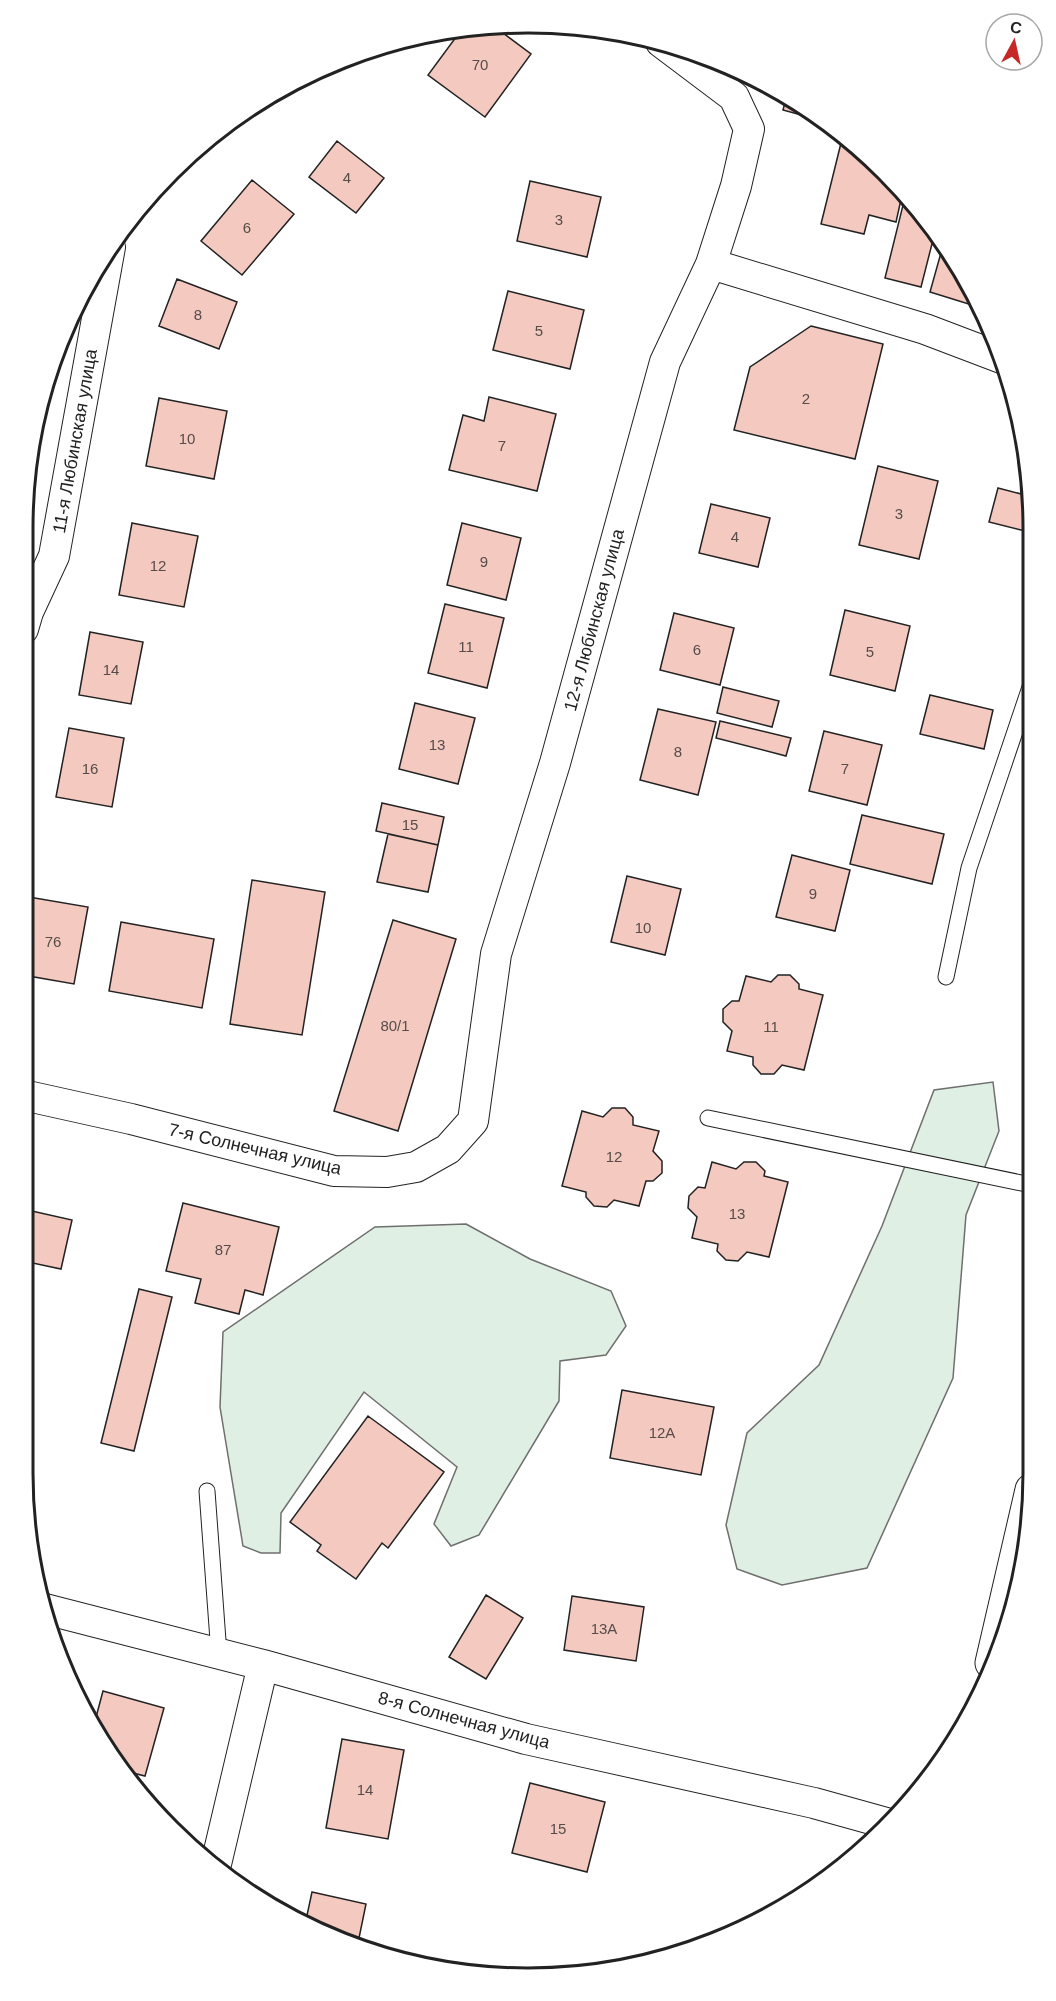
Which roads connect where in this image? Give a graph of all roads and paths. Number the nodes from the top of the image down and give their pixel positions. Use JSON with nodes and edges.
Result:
{"nodes":[{"id":1,"x":681,"y":57,"type":"edge"},
{"id":2,"x":711,"y":264,"type":"junction"},
{"id":3,"x":106,"y":269,"type":"edge"},
{"id":4,"x":991,"y":354,"type":"edge"},
{"id":5,"x":33,"y":601,"type":"edge"},
{"id":6,"x":1023,"y":708,"type":"edge"},
{"id":7,"x":946,"y":977,"type":"dead end"},
{"id":8,"x":33,"y":1097,"type":"edge"},
{"id":9,"x":708,"y":1118,"type":"dead end"},
{"id":10,"x":473,"y":1121,"type":"joint"},
{"id":11,"x":1023,"y":1183,"type":"edge"},
{"id":12,"x":207,"y":1491,"type":"dead end"},
{"id":13,"x":53,"y":1611,"type":"edge"},
{"id":14,"x":219,"y":1654,"type":"junction"},
{"id":15,"x":263,"y":1665,"type":"junction"},
{"id":16,"x":880,"y":1821,"type":"edge"},
{"id":17,"x":217,"y":1858,"type":"edge"}],
"edges":[{"from":1,"to":2,"type":"street","name":"12-я Любинская улица"},
{"from":2,"to":4,"type":"street"},
{"from":2,"to":10,"type":"street","name":"12-я Любинская улица"},
{"from":3,"to":5,"type":"street","name":"11-я Любинская улица"},
{"from":6,"to":7,"type":"lane"},
{"from":8,"to":10,"type":"street","name":"7-я Солнечная улица"},
{"from":9,"to":11,"type":"lane"},
{"from":12,"to":14,"type":"lane"},
{"from":13,"to":14,"type":"street","name":"8-я Солнечная улица"},
{"from":14,"to":15,"type":"street","name":"8-я Солнечная улица"},
{"from":15,"to":16,"type":"street","name":"8-я Солнечная улица"},
{"from":15,"to":17,"type":"street"}]}
